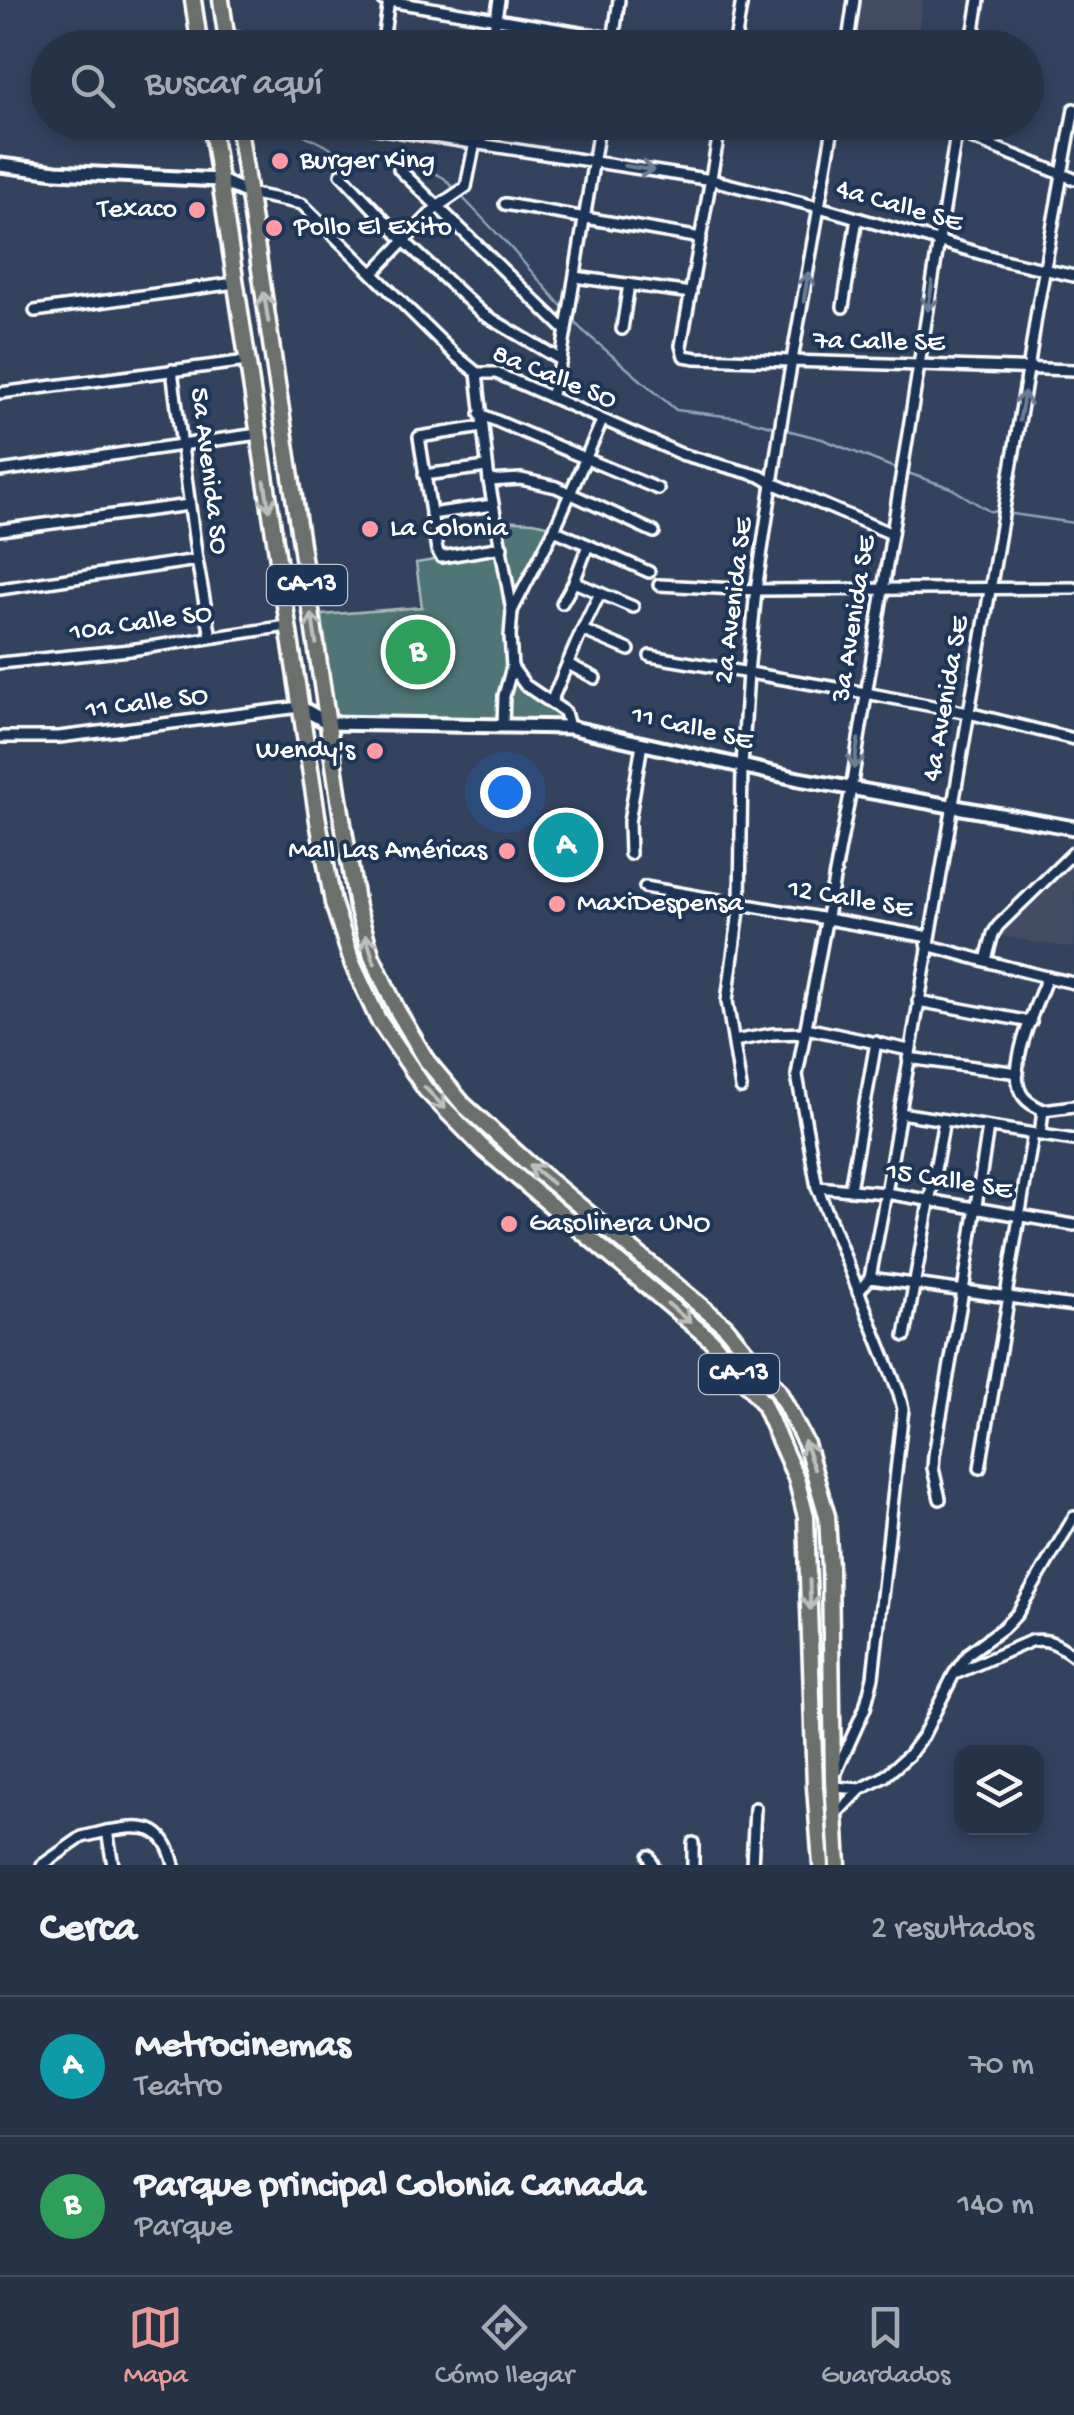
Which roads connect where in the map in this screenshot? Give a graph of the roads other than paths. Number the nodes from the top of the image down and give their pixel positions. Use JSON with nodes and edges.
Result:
{"nodes":[{"id":1,"x":193,"y":0,"type":"edge"},
{"id":2,"x":221,"y":0,"type":"edge"},
{"id":3,"x":387,"y":0,"type":"edge"},
{"id":4,"x":499,"y":0,"type":"edge"},
{"id":5,"x":619,"y":0,"type":"edge"},
{"id":6,"x":742,"y":0,"type":"edge"},
{"id":7,"x":854,"y":0,"type":"edge"},
{"id":8,"x":979,"y":0,"type":"edge"},
{"id":9,"x":496,"y":19,"type":"junction"},
{"id":10,"x":197,"y":30,"type":"edge"},
{"id":11,"x":226,"y":30,"type":"edge"},
{"id":12,"x":384,"y":30,"type":"edge"},
{"id":13,"x":494,"y":30,"type":"edge"},
{"id":14,"x":549,"y":30,"type":"edge"},
{"id":15,"x":614,"y":30,"type":"edge"},
{"id":16,"x":737,"y":30,"type":"edge"},
{"id":17,"x":850,"y":30,"type":"edge"},
{"id":18,"x":974,"y":30,"type":"edge"},
{"id":19,"x":1074,"y":108,"type":"edge"},
{"id":20,"x":214,"y":140,"type":"edge"},
{"id":21,"x":241,"y":140,"type":"edge"},
{"id":22,"x":464,"y":140,"type":"edge"},
{"id":23,"x":597,"y":140,"type":"edge"},
{"id":24,"x":718,"y":140,"type":"edge"},
{"id":25,"x":831,"y":140,"type":"edge"},
{"id":26,"x":956,"y":140,"type":"edge"},
{"id":27,"x":986,"y":140,"type":"edge"},
{"id":28,"x":476,"y":142,"type":"junction"},
{"id":29,"x":594,"y":160,"type":"junction"},
{"id":30,"x":0,"y":165,"type":"edge"},
{"id":31,"x":399,"y":169,"type":"dead end"},
{"id":32,"x":341,"y":174,"type":"dead end"},
{"id":33,"x":1062,"y":175,"type":"junction"},
{"id":34,"x":220,"y":180,"type":"junction"},
{"id":35,"x":712,"y":180,"type":"junction"},
{"id":36,"x":1074,"y":180,"type":"edge"},
{"id":37,"x":248,"y":193,"type":"junction"},
{"id":38,"x":505,"y":204,"type":"dead end"},
{"id":39,"x":437,"y":207,"type":"junction"},
{"id":40,"x":818,"y":207,"type":"junction"},
{"id":41,"x":585,"y":218,"type":"junction"},
{"id":42,"x":857,"y":218,"type":"junction"},
{"id":43,"x":701,"y":238,"type":"junction"},
{"id":44,"x":404,"y":241,"type":"junction"},
{"id":45,"x":939,"y":241,"type":"junction"},
{"id":46,"x":1045,"y":270,"type":"junction"},
{"id":47,"x":373,"y":273,"type":"junction"},
{"id":48,"x":1074,"y":276,"type":"edge"},
{"id":49,"x":575,"y":277,"type":"junction"},
{"id":50,"x":235,"y":283,"type":"junction"},
{"id":51,"x":629,"y":284,"type":"junction"},
{"id":52,"x":691,"y":293,"type":"junction"},
{"id":53,"x":842,"y":308,"type":"dead end"},
{"id":54,"x":35,"y":311,"type":"dead end"},
{"id":55,"x":622,"y":329,"type":"dead end"},
{"id":56,"x":566,"y":330,"type":"junction"},
{"id":57,"x":561,"y":360,"type":"junction"},
{"id":58,"x":247,"y":361,"type":"junction"},
{"id":59,"x":793,"y":363,"type":"junction"},
{"id":60,"x":919,"y":365,"type":"junction"},
{"id":61,"x":172,"y":370,"type":"junction"},
{"id":62,"x":1028,"y":370,"type":"junction"},
{"id":63,"x":1074,"y":370,"type":"edge"},
{"id":64,"x":476,"y":373,"type":"junction"},
{"id":65,"x":0,"y":393,"type":"edge"},
{"id":66,"x":550,"y":397,"type":"junction"},
{"id":67,"x":480,"y":414,"type":"junction"},
{"id":68,"x":602,"y":421,"type":"junction"},
{"id":69,"x":482,"y":427,"type":"junction"},
{"id":70,"x":258,"y":434,"type":"junction"},
{"id":71,"x":183,"y":445,"type":"junction"},
{"id":72,"x":586,"y":458,"type":"junction"},
{"id":73,"x":487,"y":467,"type":"junction"},
{"id":74,"x":0,"y":471,"type":"edge"},
{"id":75,"x":424,"y":476,"type":"junction"},
{"id":76,"x":489,"y":481,"type":"junction"},
{"id":77,"x":772,"y":484,"type":"junction"},
{"id":78,"x":658,"y":490,"type":"dead end"},
{"id":79,"x":570,"y":493,"type":"junction"},
{"id":80,"x":189,"y":504,"type":"junction"},
{"id":81,"x":493,"y":506,"type":"junction"},
{"id":82,"x":431,"y":514,"type":"junction"},
{"id":83,"x":0,"y":530,"type":"edge"},
{"id":84,"x":554,"y":530,"type":"junction"},
{"id":85,"x":654,"y":532,"type":"dead end"},
{"id":86,"x":892,"y":534,"type":"junction"},
{"id":87,"x":588,"y":545,"type":"junction"},
{"id":88,"x":502,"y":547,"type":"junction"},
{"id":89,"x":197,"y":560,"type":"junction"},
{"id":90,"x":649,"y":572,"type":"dead end"},
{"id":91,"x":574,"y":582,"type":"junction"},
{"id":92,"x":659,"y":585,"type":"dead end"},
{"id":93,"x":883,"y":588,"type":"junction"},
{"id":94,"x":989,"y":588,"type":"junction"},
{"id":95,"x":1074,"y":588,"type":"edge"},
{"id":96,"x":0,"y":589,"type":"edge"},
{"id":97,"x":756,"y":590,"type":"junction"},
{"id":98,"x":600,"y":593,"type":"junction"},
{"id":99,"x":562,"y":603,"type":"dead end"},
{"id":100,"x":633,"y":606,"type":"dead end"},
{"id":101,"x":512,"y":612,"type":"junction"},
{"id":102,"x":287,"y":626,"type":"junction"},
{"id":103,"x":582,"y":630,"type":"junction"},
{"id":104,"x":211,"y":637,"type":"junction"},
{"id":105,"x":629,"y":650,"type":"dead end"},
{"id":106,"x":650,"y":656,"type":"dead end"},
{"id":107,"x":0,"y":663,"type":"edge"},
{"id":108,"x":568,"y":664,"type":"junction"},
{"id":109,"x":512,"y":668,"type":"junction"},
{"id":110,"x":748,"y":672,"type":"junction"},
{"id":111,"x":596,"y":678,"type":"dead end"},
{"id":112,"x":866,"y":693,"type":"junction"},
{"id":113,"x":551,"y":702,"type":"junction"},
{"id":114,"x":300,"y":706,"type":"junction"},
{"id":115,"x":968,"y":713,"type":"junction"},
{"id":116,"x":328,"y":723,"type":"junction"},
{"id":117,"x":503,"y":726,"type":"junction"},
{"id":118,"x":570,"y":727,"type":"junction"},
{"id":119,"x":0,"y":737,"type":"edge"},
{"id":120,"x":1074,"y":739,"type":"edge"},
{"id":121,"x":642,"y":744,"type":"junction"},
{"id":122,"x":742,"y":766,"type":"junction"},
{"id":123,"x":851,"y":789,"type":"junction"},
{"id":124,"x":952,"y":805,"type":"junction"},
{"id":125,"x":1074,"y":828,"type":"edge"},
{"id":126,"x":1074,"y":852,"type":"edge"},
{"id":127,"x":630,"y":854,"type":"dead end"},
{"id":128,"x":645,"y":886,"type":"dead end"},
{"id":129,"x":740,"y":903,"type":"junction"},
{"id":130,"x":827,"y":920,"type":"junction"},
{"id":131,"x":928,"y":941,"type":"junction"},
{"id":132,"x":986,"y":960,"type":"junction"},
{"id":133,"x":1047,"y":977,"type":"junction"},
{"id":134,"x":1074,"y":983,"type":"edge"},
{"id":135,"x":918,"y":1001,"type":"junction"},
{"id":136,"x":1032,"y":1022,"type":"junction"},
{"id":137,"x":805,"y":1031,"type":"junction"},
{"id":138,"x":734,"y":1041,"type":"junction"},
{"id":139,"x":876,"y":1042,"type":"junction"},
{"id":140,"x":909,"y":1054,"type":"junction"},
{"id":141,"x":1018,"y":1073,"type":"junction"},
{"id":142,"x":741,"y":1088,"type":"dead end"},
{"id":143,"x":1074,"y":1106,"type":"edge"},
{"id":144,"x":1043,"y":1110,"type":"junction"},
{"id":145,"x":900,"y":1113,"type":"junction"},
{"id":146,"x":944,"y":1120,"type":"junction"},
{"id":147,"x":988,"y":1127,"type":"junction"},
{"id":148,"x":1036,"y":1134,"type":"junction"},
{"id":149,"x":1074,"y":1140,"type":"edge"},
{"id":150,"x":817,"y":1186,"type":"junction"},
{"id":151,"x":850,"y":1189,"type":"junction"},
{"id":152,"x":886,"y":1193,"type":"junction"},
{"id":153,"x":930,"y":1200,"type":"junction"},
{"id":154,"x":974,"y":1208,"type":"junction"},
{"id":155,"x":1019,"y":1216,"type":"junction"},
{"id":156,"x":1074,"y":1226,"type":"edge"},
{"id":157,"x":870,"y":1278,"type":"junction"},
{"id":158,"x":914,"y":1283,"type":"junction"},
{"id":159,"x":858,"y":1292,"type":"junction"},
{"id":160,"x":963,"y":1292,"type":"junction"},
{"id":161,"x":1007,"y":1296,"type":"junction"},
{"id":162,"x":1074,"y":1306,"type":"edge"},
{"id":163,"x":905,"y":1336,"type":"dead end"},
{"id":164,"x":980,"y":1468,"type":"dead end"},
{"id":165,"x":940,"y":1499,"type":"dead end"},
{"id":166,"x":1074,"y":1517,"type":"edge"},
{"id":167,"x":1074,"y":1656,"type":"edge"},
{"id":168,"x":954,"y":1674,"type":"junction"},
{"id":169,"x":833,"y":1784,"type":"junction"},
{"id":170,"x":861,"y":1789,"type":"junction"},
{"id":171,"x":755,"y":1808,"type":"dead end"},
{"id":172,"x":835,"y":1816,"type":"junction"},
{"id":173,"x":107,"y":1831,"type":"junction"},
{"id":174,"x":694,"y":1842,"type":"dead end"},
{"id":175,"x":64,"y":1849,"type":"junction"},
{"id":176,"x":42,"y":1865,"type":"edge"},
{"id":177,"x":66,"y":1865,"type":"edge"},
{"id":178,"x":113,"y":1865,"type":"edge"},
{"id":179,"x":174,"y":1865,"type":"edge"},
{"id":180,"x":694,"y":1865,"type":"edge"},
{"id":181,"x":752,"y":1865,"type":"edge"},
{"id":182,"x":821,"y":1865,"type":"edge"},
{"id":183,"x":838,"y":1865,"type":"edge"}],
"edges":[{"from":1,"to":10,"type":"highway"},
{"from":2,"to":11,"type":"highway"},
{"from":3,"to":9,"type":"street"},
{"from":3,"to":12,"type":"street"},
{"from":4,"to":9,"type":"street"},
{"from":5,"to":15,"type":"street"},
{"from":6,"to":16,"type":"street"},
{"from":7,"to":17,"type":"street"},
{"from":8,"to":18,"type":"street"},
{"from":9,"to":13,"type":"street"},
{"from":9,"to":14,"type":"street"},
{"from":19,"to":33,"type":"street","name":"4a Avenida SE"},
{"from":20,"to":34,"type":"highway","number":"CA-13"},
{"from":21,"to":37,"type":"highway","number":"CA-13"},
{"from":22,"to":28,"type":"street","name":"4a Calle SE"},
{"from":23,"to":29,"type":"street"},
{"from":24,"to":35,"type":"street"},
{"from":25,"to":40,"type":"street","name":"2a Avenida SE"},
{"from":26,"to":45,"type":"street","name":"3a Avenida SE"},
{"from":27,"to":33,"type":"street"},
{"from":28,"to":29,"type":"street","name":"4a Calle SE"},
{"from":28,"to":39,"type":"street"},
{"from":29,"to":35,"type":"street","name":"4a Calle SE","one_way":true},
{"from":29,"to":41,"type":"street"},
{"from":30,"to":34,"type":"street"},
{"from":31,"to":39,"type":"street"},
{"from":32,"to":44,"type":"street"},
{"from":33,"to":36,"type":"street"},
{"from":33,"to":46,"type":"street","name":"4a Avenida SE"},
{"from":34,"to":37,"type":"street"},
{"from":34,"to":50,"type":"highway","number":"CA-13"},
{"from":35,"to":40,"type":"street","name":"4a Calle SE"},
{"from":35,"to":43,"type":"street"},
{"from":37,"to":47,"type":"street","name":"8a Calle SO"},
{"from":116,"to":37,"type":"highway","number":"CA-13","one_way":true},
{"from":38,"to":41,"type":"street"},
{"from":39,"to":44,"type":"street"},
{"from":39,"to":56,"type":"street"},
{"from":40,"to":42,"type":"street","name":"4a Calle SE"},
{"from":59,"to":40,"type":"street","name":"2a Avenida SE","one_way":true},
{"from":41,"to":43,"type":"street"},
{"from":41,"to":49,"type":"street"},
{"from":42,"to":45,"type":"street","name":"4a Calle SE"},
{"from":42,"to":53,"type":"street"},
{"from":43,"to":52,"type":"street"},
{"from":44,"to":47,"type":"street"},
{"from":44,"to":57,"type":"street"},
{"from":45,"to":46,"type":"street","name":"4a Calle SE"},
{"from":45,"to":60,"type":"street","name":"3a Avenida SE","one_way":true},
{"from":46,"to":48,"type":"street","name":"4a Calle SE"},
{"from":46,"to":62,"type":"street","name":"4a Avenida SE"},
{"from":47,"to":64,"type":"street","name":"8a Calle SO"},
{"from":49,"to":51,"type":"street"},
{"from":49,"to":56,"type":"street"},
{"from":50,"to":54,"type":"street"},
{"from":50,"to":58,"type":"highway","number":"CA-13"},
{"from":51,"to":52,"type":"street"},
{"from":51,"to":55,"type":"street"},
{"from":52,"to":59,"type":"street","name":"7a Calle SE"},
{"from":56,"to":57,"type":"street"},
{"from":57,"to":66,"type":"street"},
{"from":58,"to":61,"type":"street"},
{"from":58,"to":70,"type":"highway","number":"CA-13"},
{"from":59,"to":60,"type":"street","name":"7a Calle SE"},
{"from":59,"to":77,"type":"street","name":"2a Avenida SE"},
{"from":60,"to":62,"type":"street","name":"7a Calle SE"},
{"from":60,"to":86,"type":"street","name":"3a Avenida SE"},
{"from":61,"to":65,"type":"street"},
{"from":61,"to":71,"type":"street","name":"5a Avenida SO"},
{"from":62,"to":63,"type":"street","name":"7a Calle SE"},
{"from":94,"to":62,"type":"street","name":"4a Avenida SE","one_way":true},
{"from":64,"to":66,"type":"street","name":"8a Calle SO"},
{"from":64,"to":67,"type":"street"},
{"from":66,"to":68,"type":"street","name":"8a Calle SO"},
{"from":67,"to":69,"type":"street"},
{"from":67,"to":72,"type":"street"},
{"from":68,"to":72,"type":"street"},
{"from":68,"to":77,"type":"street","name":"8a Calle SO"},
{"from":69,"to":73,"type":"street"},
{"from":69,"to":75,"type":"street"},
{"from":70,"to":71,"type":"street"},
{"from":70,"to":102,"type":"highway","number":"CA-13","one_way":true},
{"from":71,"to":74,"type":"street"},
{"from":71,"to":80,"type":"street","name":"5a Avenida SO"},
{"from":72,"to":78,"type":"street"},
{"from":72,"to":79,"type":"street"},
{"from":73,"to":75,"type":"street"},
{"from":73,"to":76,"type":"street"},
{"from":75,"to":82,"type":"street"},
{"from":76,"to":79,"type":"street"},
{"from":76,"to":81,"type":"street"},
{"from":77,"to":86,"type":"street","name":"8a Calle SO"},
{"from":77,"to":97,"type":"street","name":"2a Avenida SE"},
{"from":79,"to":84,"type":"street"},
{"from":79,"to":85,"type":"street"},
{"from":80,"to":83,"type":"street"},
{"from":80,"to":89,"type":"street","name":"5a Avenida SO"},
{"from":81,"to":82,"type":"street"},
{"from":81,"to":88,"type":"street"},
{"from":82,"to":88,"type":"street"},
{"from":84,"to":87,"type":"street"},
{"from":84,"to":101,"type":"street"},
{"from":86,"to":93,"type":"street","name":"3a Avenida SE"},
{"from":87,"to":90,"type":"street"},
{"from":87,"to":91,"type":"street"},
{"from":88,"to":101,"type":"street"},
{"from":89,"to":96,"type":"street"},
{"from":89,"to":104,"type":"street","name":"5a Avenida SO"},
{"from":91,"to":98,"type":"street"},
{"from":91,"to":99,"type":"street"},
{"from":92,"to":97,"type":"street"},
{"from":93,"to":94,"type":"street"},
{"from":93,"to":97,"type":"street"},
{"from":93,"to":112,"type":"street","name":"3a Avenida SE"},
{"from":94,"to":95,"type":"street"},
{"from":94,"to":115,"type":"street","name":"4a Avenida SE"},
{"from":97,"to":110,"type":"street","name":"2a Avenida SE"},
{"from":98,"to":100,"type":"street"},
{"from":98,"to":103,"type":"street"},
{"from":101,"to":109,"type":"street"},
{"from":102,"to":104,"type":"street","name":"10a Calle SO"},
{"from":102,"to":114,"type":"highway","number":"CA-13"},
{"from":103,"to":105,"type":"street"},
{"from":103,"to":108,"type":"street"},
{"from":104,"to":107,"type":"street","name":"10a Calle SO"},
{"from":106,"to":110,"type":"street"},
{"from":108,"to":111,"type":"street"},
{"from":108,"to":113,"type":"street"},
{"from":109,"to":113,"type":"street"},
{"from":109,"to":117,"type":"street"},
{"from":110,"to":112,"type":"street"},
{"from":110,"to":122,"type":"street","name":"2a Avenida SE"},
{"from":112,"to":115,"type":"street"},
{"from":112,"to":123,"type":"street","name":"3a Avenida SE","one_way":true},
{"from":113,"to":118,"type":"street"},
{"from":114,"to":116,"type":"street"},
{"from":114,"to":119,"type":"street","name":"11 Calle SO"},
{"from":114,"to":182,"type":"highway","number":"CA-13","one_way":true},
{"from":115,"to":120,"type":"street"},
{"from":115,"to":124,"type":"street","name":"4a Avenida SE"},
{"from":116,"to":117,"type":"street","name":"11 Calle SE"},
{"from":169,"to":116,"type":"highway","number":"CA-13","one_way":true},
{"from":117,"to":118,"type":"street","name":"11 Calle SE"},
{"from":118,"to":121,"type":"street","name":"11 Calle SE"},
{"from":121,"to":122,"type":"street","name":"11 Calle SE"},
{"from":121,"to":127,"type":"street"},
{"from":122,"to":123,"type":"street","name":"11 Calle SE"},
{"from":122,"to":129,"type":"street","name":"2a Avenida SE"},
{"from":123,"to":124,"type":"street","name":"11 Calle SE"},
{"from":123,"to":130,"type":"street","name":"3a Avenida SE"},
{"from":124,"to":125,"type":"street","name":"11 Calle SE"},
{"from":124,"to":131,"type":"street","name":"4a Avenida SE"},
{"from":126,"to":132,"type":"street"},
{"from":128,"to":129,"type":"street","name":"12 Calle SE"},
{"from":129,"to":130,"type":"street","name":"12 Calle SE"},
{"from":129,"to":138,"type":"street","name":"2a Avenida SE"},
{"from":130,"to":131,"type":"street","name":"12 Calle SE"},
{"from":130,"to":137,"type":"street","name":"3a Avenida SE"},
{"from":131,"to":132,"type":"street","name":"12 Calle SE"},
{"from":131,"to":135,"type":"street","name":"4a Avenida SE"},
{"from":132,"to":133,"type":"street","name":"12 Calle SE"},
{"from":133,"to":134,"type":"street","name":"12 Calle SE"},
{"from":133,"to":136,"type":"street"},
{"from":135,"to":136,"type":"street"},
{"from":135,"to":140,"type":"street","name":"4a Avenida SE"},
{"from":136,"to":141,"type":"street"},
{"from":137,"to":138,"type":"street"},
{"from":137,"to":139,"type":"street"},
{"from":137,"to":150,"type":"street","name":"3a Avenida SE"},
{"from":138,"to":142,"type":"street","name":"2a Avenida SE"},
{"from":139,"to":140,"type":"street"},
{"from":139,"to":151,"type":"street"},
{"from":140,"to":141,"type":"street"},
{"from":140,"to":145,"type":"street","name":"4a Avenida SE"},
{"from":141,"to":144,"type":"street"},
{"from":143,"to":144,"type":"street"},
{"from":144,"to":148,"type":"street"},
{"from":145,"to":146,"type":"street"},
{"from":145,"to":152,"type":"street","name":"4a Avenida SE"},
{"from":146,"to":147,"type":"street"},
{"from":146,"to":153,"type":"street"},
{"from":147,"to":148,"type":"street"},
{"from":147,"to":154,"type":"street"},
{"from":148,"to":149,"type":"street"},
{"from":148,"to":155,"type":"street"},
{"from":150,"to":151,"type":"street","name":"15 Calle SE"},
{"from":150,"to":159,"type":"street"},
{"from":151,"to":152,"type":"street","name":"15 Calle SE"},
{"from":152,"to":153,"type":"street","name":"15 Calle SE"},
{"from":152,"to":157,"type":"street","name":"4a Avenida SE"},
{"from":153,"to":154,"type":"street","name":"15 Calle SE"},
{"from":153,"to":158,"type":"street"},
{"from":154,"to":155,"type":"street","name":"15 Calle SE"},
{"from":154,"to":160,"type":"street"},
{"from":155,"to":156,"type":"street","name":"15 Calle SE"},
{"from":155,"to":161,"type":"street"},
{"from":157,"to":158,"type":"street"},
{"from":157,"to":159,"type":"street","name":"4a Avenida SE"},
{"from":158,"to":160,"type":"street"},
{"from":158,"to":163,"type":"street"},
{"from":159,"to":169,"type":"street"},
{"from":160,"to":161,"type":"street"},
{"from":160,"to":165,"type":"street"},
{"from":161,"to":162,"type":"street"},
{"from":161,"to":164,"type":"street"},
{"from":166,"to":168,"type":"street"},
{"from":167,"to":168,"type":"street"},
{"from":168,"to":170,"type":"street"},
{"from":169,"to":170,"type":"street"},
{"from":169,"to":172,"type":"highway","number":"CA-13"},
{"from":170,"to":172,"type":"street"},
{"from":171,"to":181,"type":"street"},
{"from":172,"to":183,"type":"highway","number":"CA-13"},
{"from":173,"to":175,"type":"street"},
{"from":173,"to":178,"type":"street"},
{"from":173,"to":179,"type":"street"},
{"from":174,"to":180,"type":"street"},
{"from":175,"to":176,"type":"street"},
{"from":175,"to":177,"type":"street"}]}
